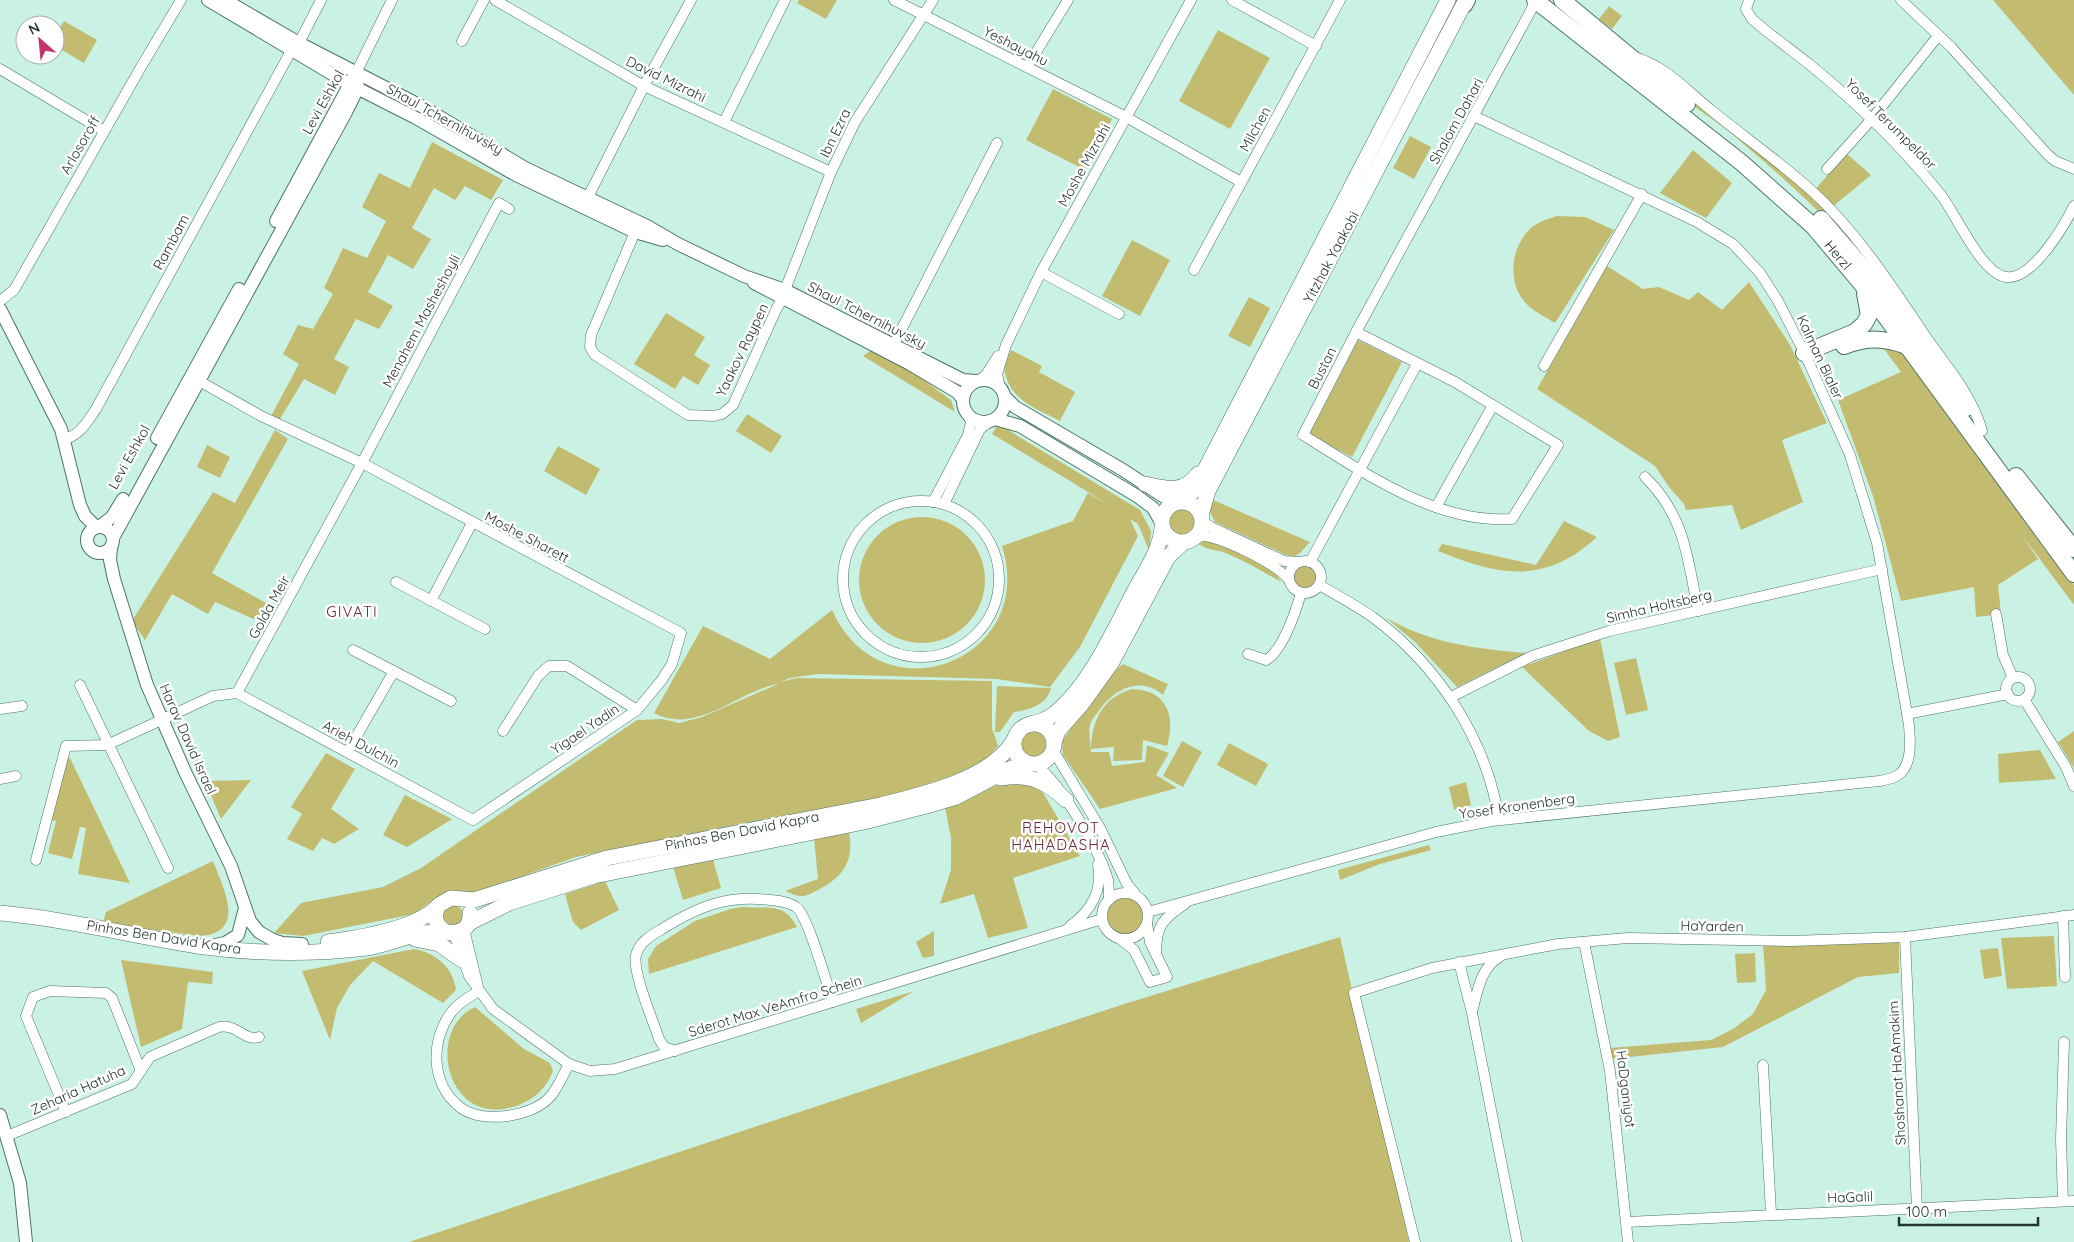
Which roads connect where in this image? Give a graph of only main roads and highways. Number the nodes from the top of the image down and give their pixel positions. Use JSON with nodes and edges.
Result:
{"nodes":[{"id":1,"x":1536,"y":0,"type":"edge"},
{"id":2,"x":1562,"y":0,"type":"edge"},
{"id":3,"x":1461,"y":1,"type":"edge"},
{"id":4,"x":1861,"y":283,"type":"junction"},
{"id":5,"x":1891,"y":303,"type":"junction"},
{"id":6,"x":1887,"y":320,"type":"junction"},
{"id":7,"x":1859,"y":341,"type":"junction"},
{"id":8,"x":1907,"y":346,"type":"junction"},
{"id":9,"x":1209,"y":459,"type":"junction"},
{"id":10,"x":1146,"y":484,"type":"road end"},
{"id":11,"x":1178,"y":502,"type":"junction"},
{"id":12,"x":1162,"y":525,"type":"junction"},
{"id":13,"x":1196,"y":528,"type":"junction"},
{"id":14,"x":2074,"y":549,"type":"edge"},
{"id":15,"x":2074,"y":574,"type":"edge"},
{"id":16,"x":1030,"y":724,"type":"junction"},
{"id":17,"x":1014,"y":740,"type":"junction"},
{"id":18,"x":1053,"y":747,"type":"junction"},
{"id":19,"x":1031,"y":764,"type":"junction"},
{"id":20,"x":984,"y":784,"type":"junction"},
{"id":21,"x":1066,"y":800,"type":"road end"},
{"id":22,"x":458,"y":899,"type":"junction"},
{"id":23,"x":439,"y":905,"type":"junction"},
{"id":24,"x":0,"y":913,"type":"edge"},
{"id":25,"x":59,"y":920,"type":"junction"},
{"id":26,"x":0,"y":923,"type":"edge"},
{"id":27,"x":458,"y":929,"type":"junction"},
{"id":28,"x":401,"y":940,"type":"junction"},
{"id":29,"x":271,"y":951,"type":"junction"},
{"id":30,"x":462,"y":960,"type":"road end"}],
"edges":[{"from":1,"to":4,"type":"main road","name":"Herzl"},
{"from":2,"to":5,"type":"main road","name":"Herzl"},
{"from":3,"to":9,"type":"main road","name":"Yitzhak Yaakobi"},
{"from":3,"to":13,"type":"main road","name":"Yitzhak Yaakobi"},
{"from":4,"to":6,"type":"main road","name":"Herzl"},
{"from":4,"to":7,"type":"main road"},
{"from":5,"to":6,"type":"main road"},
{"from":5,"to":14,"type":"main road","name":"Herzl"},
{"from":6,"to":7,"type":"main road"},
{"from":6,"to":8,"type":"main road","name":"Herzl"},
{"from":7,"to":8,"type":"main road"},
{"from":8,"to":15,"type":"main road","name":"Herzl"},
{"from":9,"to":10,"type":"main road"},
{"from":9,"to":11,"type":"main road","name":"Yitzhak Yaakobi"},
{"from":11,"to":12,"type":"main road","name":"Yitzhak Yaakobi"},
{"from":11,"to":13,"type":"main road"},
{"from":12,"to":13,"type":"main road"},
{"from":12,"to":16,"type":"main road"},
{"from":13,"to":18,"type":"main road"},
{"from":16,"to":17,"type":"main road"},
{"from":16,"to":18,"type":"main road"},
{"from":17,"to":19,"type":"main road"},
{"from":17,"to":22,"type":"main road","name":"Pinhas Ben David Kapra"},
{"from":18,"to":19,"type":"main road"},
{"from":19,"to":20,"type":"main road","name":"Pinhas Ben David Kapra"},
{"from":20,"to":21,"type":"main road"},
{"from":20,"to":27,"type":"main road","name":"Pinhas Ben David Kapra"},
{"from":22,"to":23,"type":"main road"},
{"from":22,"to":27,"type":"main road"},
{"from":23,"to":27,"type":"main road"},
{"from":23,"to":29,"type":"main road","name":"Pinhas Ben David Kapra"},
{"from":24,"to":25,"type":"main road","name":"Pinhas Ben David Kapra"},
{"from":25,"to":26,"type":"main road","name":"Pinhas Ben David Kapra"},
{"from":25,"to":29,"type":"main road","name":"Pinhas Ben David Kapra"},
{"from":27,"to":28,"type":"main road","name":"Pinhas Ben David Kapra"},
{"from":28,"to":29,"type":"main road","name":"Pinhas Ben David Kapra"},
{"from":28,"to":30,"type":"main road"}]}
